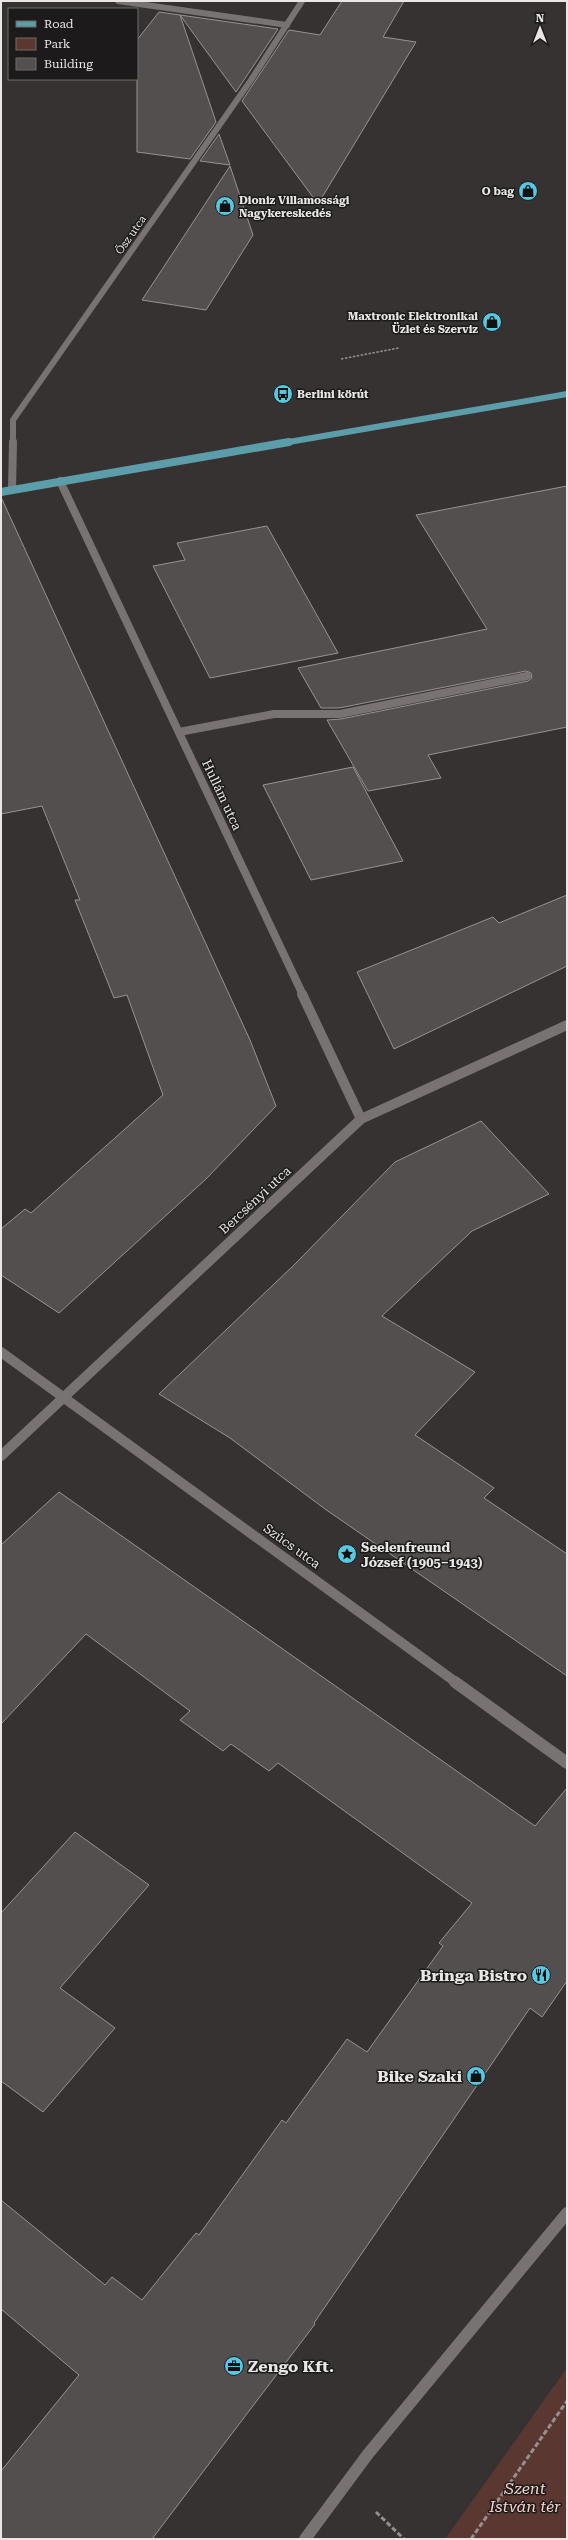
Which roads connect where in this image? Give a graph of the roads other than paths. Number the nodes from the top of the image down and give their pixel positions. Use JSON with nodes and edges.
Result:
{"nodes":[{"id":1,"x":118,"y":1,"type":"edge"},
{"id":2,"x":302,"y":1,"type":"edge"},
{"id":3,"x":287,"y":25,"type":"junction"},
{"id":4,"x":567,"y":394,"type":"edge"},
{"id":5,"x":60,"y":481,"type":"junction"},
{"id":6,"x":12,"y":490,"type":"junction"},
{"id":7,"x":1,"y":492,"type":"edge"},
{"id":8,"x":527,"y":676,"type":"dead end"},
{"id":9,"x":178,"y":732,"type":"junction"},
{"id":10,"x":567,"y":1025,"type":"edge"},
{"id":11,"x":362,"y":1119,"type":"junction"},
{"id":12,"x":1,"y":1352,"type":"edge"},
{"id":13,"x":63,"y":1396,"type":"junction"},
{"id":14,"x":1,"y":1456,"type":"edge"},
{"id":15,"x":567,"y":1763,"type":"edge"},
{"id":16,"x":567,"y":2213,"type":"edge"},
{"id":17,"x":305,"y":2539,"type":"edge"}],
"edges":[{"from":1,"to":3,"type":"street"},
{"from":2,"to":3,"type":"street","name":"Ősz utca"},
{"from":3,"to":6,"type":"street","name":"Ősz utca"},
{"from":4,"to":5,"type":"main road"},
{"from":5,"to":6,"type":"main road"},
{"from":5,"to":9,"type":"street","name":"Hullám utca"},
{"from":6,"to":7,"type":"main road"},
{"from":8,"to":9,"type":"street"},
{"from":9,"to":11,"type":"street","name":"Hullám utca"},
{"from":10,"to":11,"type":"street","name":"Bercsényi utca"},
{"from":11,"to":13,"type":"street","name":"Bercsényi utca"},
{"from":12,"to":13,"type":"street","name":"Szűcs utca"},
{"from":13,"to":14,"type":"street","name":"Bercsényi utca"},
{"from":13,"to":15,"type":"street","name":"Szűcs utca"},
{"from":16,"to":17,"type":"street"}]}
